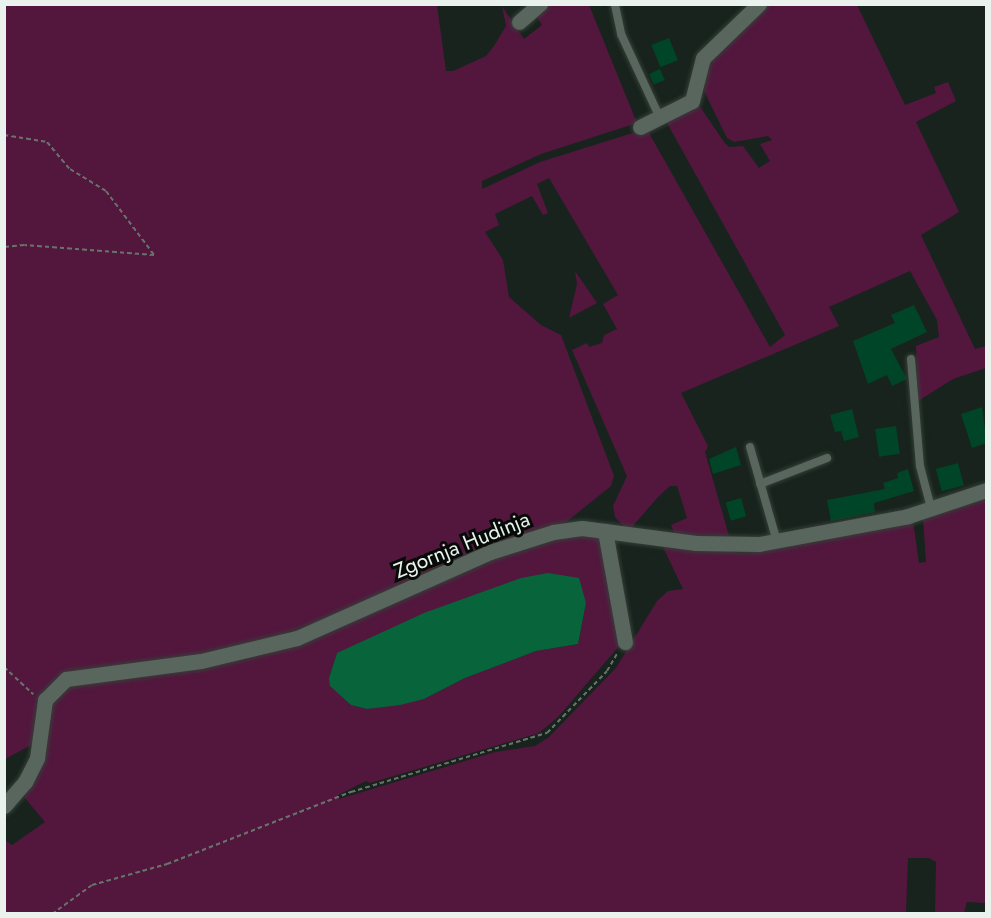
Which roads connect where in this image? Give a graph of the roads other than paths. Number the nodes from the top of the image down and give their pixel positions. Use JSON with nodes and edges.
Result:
{"nodes":[{"id":1,"x":540,"y":4,"type":"edge"},
{"id":2,"x":759,"y":4,"type":"edge"},
{"id":3,"x":615,"y":5,"type":"edge"},
{"id":4,"x":519,"y":21,"type":"dead end"},
{"id":5,"x":660,"y":118,"type":"junction"},
{"id":6,"x":640,"y":127,"type":"dead end"},
{"id":7,"x":910,"y":358,"type":"dead end"},
{"id":8,"x":750,"y":447,"type":"dead end"},
{"id":9,"x":827,"y":458,"type":"dead end"},
{"id":10,"x":760,"y":484,"type":"junction"},
{"id":11,"x":987,"y":490,"type":"edge"},
{"id":12,"x":931,"y":508,"type":"junction"},
{"id":13,"x":605,"y":531,"type":"junction"},
{"id":14,"x":777,"y":542,"type":"junction"},
{"id":15,"x":625,"y":642,"type":"road end"},
{"id":16,"x":4,"y":806,"type":"edge"}],
"edges":[{"from":1,"to":4,"type":"street"},
{"from":2,"to":5,"type":"street"},
{"from":3,"to":5,"type":"lane"},
{"from":5,"to":6,"type":"street"},
{"from":7,"to":12,"type":"lane"},
{"from":8,"to":10,"type":"lane"},
{"from":9,"to":10,"type":"lane"},
{"from":10,"to":14,"type":"lane"},
{"from":11,"to":12,"type":"street","name":"Zgornja Hudinja"},
{"from":12,"to":14,"type":"street","name":"Zgornja Hudinja"},
{"from":13,"to":14,"type":"street","name":"Zgornja Hudinja"},
{"from":13,"to":15,"type":"street"},
{"from":13,"to":16,"type":"street","name":"Zgornja Hudinja"}]}
